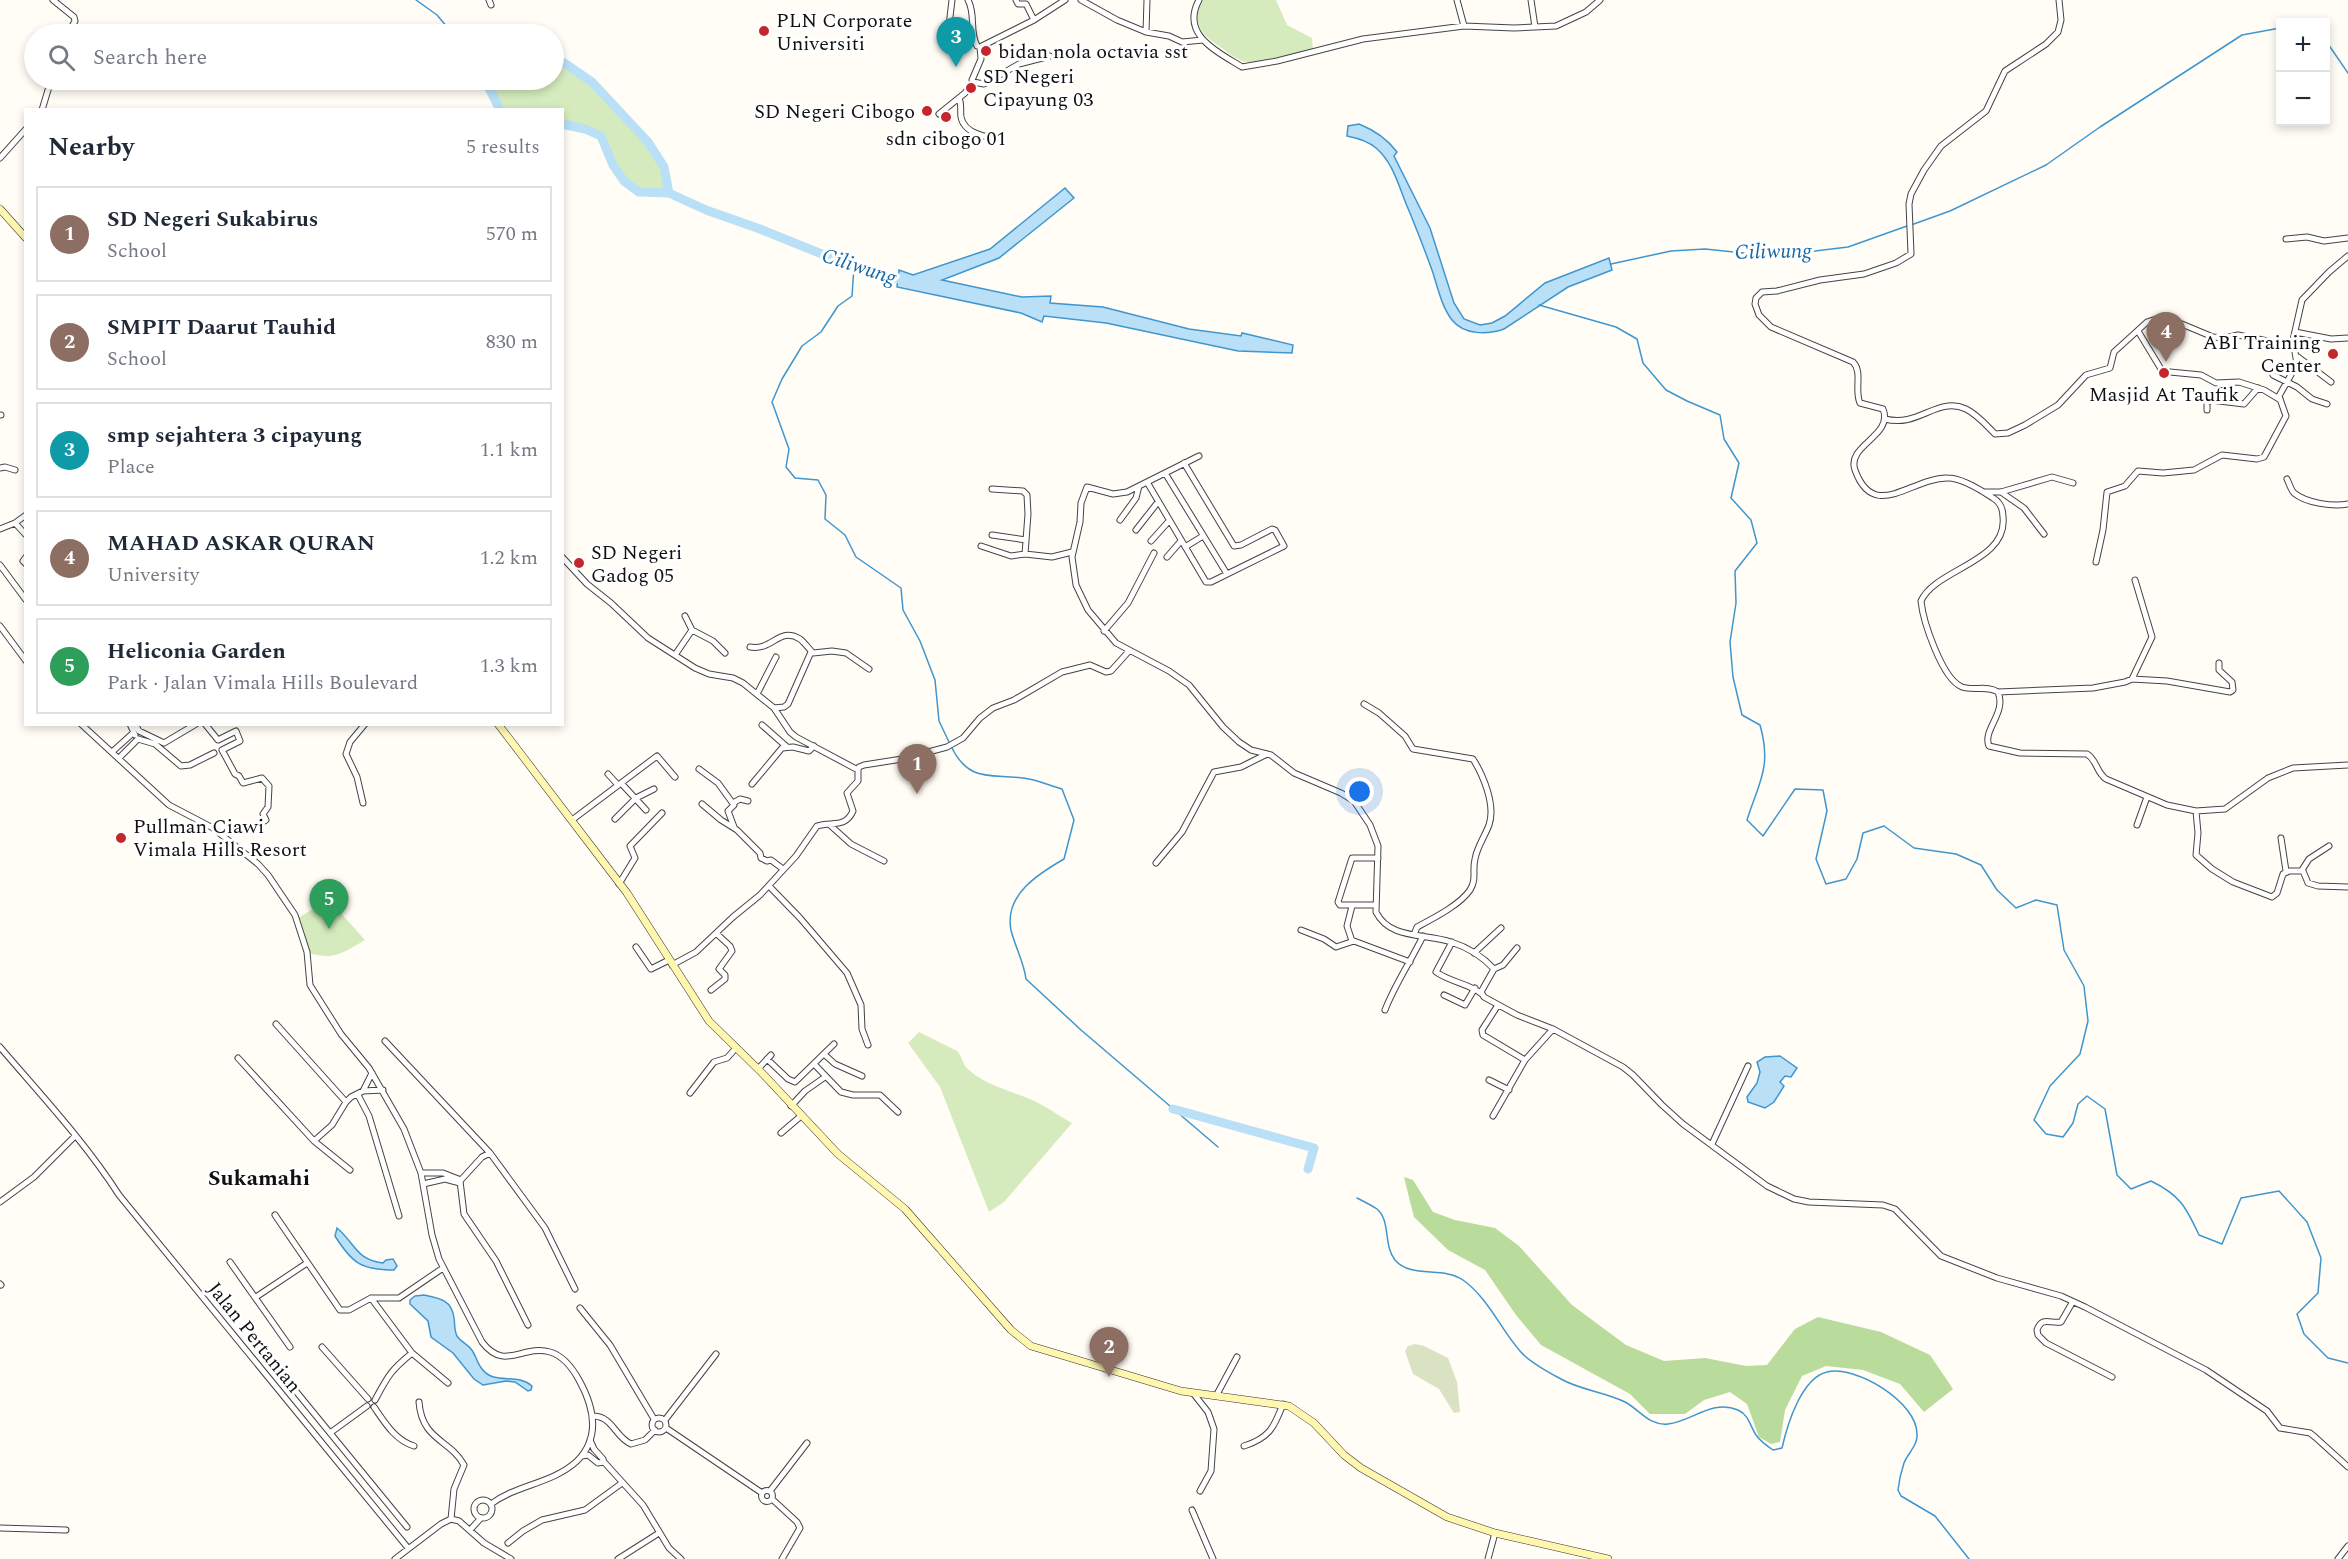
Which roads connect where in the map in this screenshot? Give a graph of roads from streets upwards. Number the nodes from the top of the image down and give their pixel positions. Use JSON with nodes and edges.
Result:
{"nodes":[{"id":1,"x":53,"y":0,"type":"edge"},
{"id":2,"x":952,"y":0,"type":"edge"},
{"id":3,"x":968,"y":0,"type":"edge"},
{"id":4,"x":1016,"y":0,"type":"edge"},
{"id":5,"x":1065,"y":0,"type":"edge"},
{"id":6,"x":1081,"y":0,"type":"edge"},
{"id":7,"x":1147,"y":0,"type":"edge"},
{"id":8,"x":1199,"y":0,"type":"edge"},
{"id":9,"x":1457,"y":0,"type":"edge"},
{"id":10,"x":1531,"y":0,"type":"edge"},
{"id":11,"x":1600,"y":0,"type":"edge"},
{"id":12,"x":2059,"y":0,"type":"edge"},
{"id":13,"x":1034,"y":20,"type":"junction"},
{"id":14,"x":73,"y":24,"type":"edge"},
{"id":15,"x":1464,"y":26,"type":"junction"},
{"id":16,"x":1535,"y":27,"type":"junction"},
{"id":17,"x":1146,"y":32,"type":"junction"},
{"id":18,"x":948,"y":34,"type":"dead end"},
{"id":19,"x":1203,"y":40,"type":"junction"},
{"id":20,"x":980,"y":47,"type":"junction"},
{"id":21,"x":1050,"y":56,"type":"dead end"},
{"id":22,"x":973,"y":82,"type":"junction"},
{"id":23,"x":48,"y":90,"type":"edge"},
{"id":24,"x":959,"y":98,"type":"junction"},
{"id":25,"x":43,"y":108,"type":"edge"},
{"id":26,"x":939,"y":114,"type":"dead end"},
{"id":27,"x":24,"y":131,"type":"edge"},
{"id":28,"x":1001,"y":138,"type":"dead end"},
{"id":29,"x":0,"y":158,"type":"edge"},
{"id":30,"x":0,"y":209,"type":"edge"},
{"id":31,"x":24,"y":236,"type":"edge"},
{"id":32,"x":2348,"y":238,"type":"edge"},
{"id":33,"x":2286,"y":239,"type":"dead end"},
{"id":34,"x":2348,"y":256,"type":"edge"},
{"id":35,"x":2138,"y":331,"type":"junction"},
{"id":36,"x":2295,"y":332,"type":"junction"},
{"id":37,"x":2348,"y":338,"type":"edge"},
{"id":38,"x":2294,"y":344,"type":"junction"},
{"id":39,"x":2298,"y":357,"type":"junction"},
{"id":40,"x":2161,"y":369,"type":"dead end"},
{"id":41,"x":2170,"y":372,"type":"dead end"},
{"id":42,"x":2273,"y":375,"type":"dead end"},
{"id":43,"x":2331,"y":382,"type":"dead end"},
{"id":44,"x":2287,"y":383,"type":"junction"},
{"id":45,"x":2258,"y":388,"type":"junction"},
{"id":46,"x":2279,"y":399,"type":"junction"},
{"id":47,"x":2327,"y":404,"type":"dead end"},
{"id":48,"x":2206,"y":410,"type":"dead end"},
{"id":49,"x":1885,"y":419,"type":"junction"},
{"id":50,"x":1199,"y":456,"type":"dead end"},
{"id":51,"x":1184,"y":463,"type":"junction"},
{"id":52,"x":0,"y":468,"type":"edge"},
{"id":53,"x":15,"y":470,"type":"dead end"},
{"id":54,"x":1165,"y":473,"type":"junction"},
{"id":55,"x":2287,"y":479,"type":"dead end"},
{"id":56,"x":1147,"y":482,"type":"junction"},
{"id":57,"x":2073,"y":483,"type":"dead end"},
{"id":58,"x":1139,"y":486,"type":"junction"},
{"id":59,"x":992,"y":489,"type":"dead end"},
{"id":60,"x":1983,"y":492,"type":"junction"},
{"id":61,"x":2001,"y":492,"type":"junction"},
{"id":62,"x":1158,"y":502,"type":"junction"},
{"id":63,"x":2348,"y":504,"type":"edge"},
{"id":64,"x":24,"y":517,"type":"edge"},
{"id":65,"x":1120,"y":520,"type":"dead end"},
{"id":66,"x":1169,"y":521,"type":"junction"},
{"id":67,"x":15,"y":523,"type":"junction"},
{"id":68,"x":0,"y":529,"type":"edge"},
{"id":69,"x":1136,"y":530,"type":"dead end"},
{"id":70,"x":24,"y":533,"type":"edge"},
{"id":71,"x":2044,"y":534,"type":"dead end"},
{"id":72,"x":992,"y":535,"type":"dead end"},
{"id":73,"x":1203,"y":536,"type":"junction"},
{"id":74,"x":1026,"y":540,"type":"junction"},
{"id":75,"x":1151,"y":541,"type":"dead end"},
{"id":76,"x":1183,"y":544,"type":"junction"},
{"id":77,"x":981,"y":546,"type":"dead end"},
{"id":78,"x":1072,"y":552,"type":"junction"},
{"id":79,"x":1154,"y":553,"type":"dead end"},
{"id":80,"x":1025,"y":554,"type":"junction"},
{"id":81,"x":1167,"y":557,"type":"dead end"},
{"id":82,"x":564,"y":559,"type":"edge"},
{"id":83,"x":2096,"y":562,"type":"dead end"},
{"id":84,"x":0,"y":566,"type":"edge"},
{"id":85,"x":1227,"y":574,"type":"junction"},
{"id":86,"x":2135,"y":580,"type":"dead end"},
{"id":87,"x":24,"y":597,"type":"edge"},
{"id":88,"x":685,"y":616,"type":"dead end"},
{"id":89,"x":0,"y":626,"type":"edge"},
{"id":90,"x":692,"y":630,"type":"junction"},
{"id":91,"x":1104,"y":631,"type":"junction"},
{"id":92,"x":750,"y":646,"type":"dead end"},
{"id":93,"x":1128,"y":651,"type":"junction"},
{"id":94,"x":811,"y":652,"type":"junction"},
{"id":95,"x":725,"y":653,"type":"dead end"},
{"id":96,"x":675,"y":655,"type":"junction"},
{"id":97,"x":776,"y":657,"type":"dead end"},
{"id":98,"x":24,"y":658,"type":"edge"},
{"id":99,"x":2218,"y":663,"type":"dead end"},
{"id":100,"x":869,"y":669,"type":"dead end"},
{"id":101,"x":2132,"y":679,"type":"junction"},
{"id":102,"x":1998,"y":692,"type":"junction"},
{"id":103,"x":757,"y":694,"type":"junction"},
{"id":104,"x":1364,"y":704,"type":"dead end"},
{"id":105,"x":774,"y":708,"type":"junction"},
{"id":106,"x":762,"y":725,"type":"dead end"},
{"id":107,"x":83,"y":726,"type":"edge"},
{"id":108,"x":193,"y":726,"type":"edge"},
{"id":109,"x":207,"y":726,"type":"edge"},
{"id":110,"x":363,"y":726,"type":"edge"},
{"id":111,"x":500,"y":726,"type":"edge"},
{"id":112,"x":132,"y":728,"type":"edge"},
{"id":113,"x":138,"y":739,"type":"junction"},
{"id":114,"x":814,"y":746,"type":"junction"},
{"id":115,"x":787,"y":747,"type":"junction"},
{"id":116,"x":112,"y":752,"type":"junction"},
{"id":117,"x":214,"y":753,"type":"dead end"},
{"id":118,"x":1268,"y":754,"type":"junction"},
{"id":119,"x":119,"y":758,"type":"junction"},
{"id":120,"x":2348,"y":765,"type":"edge"},
{"id":121,"x":699,"y":769,"type":"dead end"},
{"id":122,"x":858,"y":770,"type":"junction"},
{"id":123,"x":608,"y":774,"type":"dead end"},
{"id":124,"x":675,"y":777,"type":"dead end"},
{"id":125,"x":619,"y":784,"type":"junction"},
{"id":126,"x":752,"y":784,"type":"dead end"},
{"id":127,"x":654,"y":789,"type":"dead end"},
{"id":128,"x":2147,"y":797,"type":"junction"},
{"id":129,"x":636,"y":798,"type":"junction"},
{"id":130,"x":748,"y":801,"type":"dead end"},
{"id":131,"x":363,"y":803,"type":"dead end"},
{"id":132,"x":733,"y":803,"type":"junction"},
{"id":133,"x":702,"y":804,"type":"dead end"},
{"id":134,"x":646,"y":810,"type":"dead end"},
{"id":135,"x":2196,"y":811,"type":"junction"},
{"id":136,"x":662,"y":813,"type":"dead end"},
{"id":137,"x":615,"y":819,"type":"dead end"},
{"id":138,"x":572,"y":820,"type":"junction"},
{"id":139,"x":261,"y":823,"type":"dead end"},
{"id":140,"x":2137,"y":825,"type":"dead end"},
{"id":141,"x":831,"y":826,"type":"junction"},
{"id":142,"x":734,"y":827,"type":"junction"},
{"id":143,"x":2281,"y":838,"type":"dead end"},
{"id":144,"x":2329,"y":846,"type":"dead end"},
{"id":145,"x":1378,"y":858,"type":"junction"},
{"id":146,"x":884,"y":861,"type":"dead end"},
{"id":147,"x":1156,"y":863,"type":"dead end"},
{"id":148,"x":783,"y":869,"type":"junction"},
{"id":149,"x":2302,"y":870,"type":"junction"},
{"id":150,"x":2286,"y":871,"type":"junction"},
{"id":151,"x":619,"y":884,"type":"junction"},
{"id":152,"x":769,"y":886,"type":"junction"},
{"id":153,"x":2348,"y":887,"type":"edge"},
{"id":154,"x":1375,"y":905,"type":"junction"},
{"id":155,"x":1352,"y":906,"type":"junction"},
{"id":156,"x":1501,"y":928,"type":"dead end"},
{"id":157,"x":1301,"y":930,"type":"dead end"},
{"id":158,"x":717,"y":934,"type":"junction"},
{"id":159,"x":1414,"y":934,"type":"junction"},
{"id":160,"x":1423,"y":936,"type":"junction"},
{"id":161,"x":1352,"y":941,"type":"junction"},
{"id":162,"x":1452,"y":942,"type":"junction"},
{"id":163,"x":636,"y":947,"type":"dead end"},
{"id":164,"x":1517,"y":948,"type":"dead end"},
{"id":165,"x":1474,"y":953,"type":"junction"},
{"id":166,"x":1410,"y":962,"type":"junction"},
{"id":167,"x":670,"y":963,"type":"junction"},
{"id":168,"x":1494,"y":969,"type":"junction"},
{"id":169,"x":1475,"y":988,"type":"junction"},
{"id":170,"x":711,"y":990,"type":"dead end"},
{"id":171,"x":1482,"y":994,"type":"junction"},
{"id":172,"x":1444,"y":995,"type":"dead end"},
{"id":173,"x":1498,"y":1005,"type":"junction"},
{"id":174,"x":1386,"y":1011,"type":"dead end"},
{"id":175,"x":276,"y":1024,"type":"dead end"},
{"id":176,"x":1553,"y":1029,"type":"junction"},
{"id":177,"x":385,"y":1041,"type":"dead end"},
{"id":178,"x":834,"y":1044,"type":"dead end"},
{"id":179,"x":868,"y":1046,"type":"dead end"},
{"id":180,"x":0,"y":1047,"type":"edge"},
{"id":181,"x":736,"y":1048,"type":"junction"},
{"id":182,"x":825,"y":1055,"type":"junction"},
{"id":183,"x":238,"y":1058,"type":"dead end"},
{"id":184,"x":1525,"y":1060,"type":"junction"},
{"id":185,"x":815,"y":1065,"type":"junction"},
{"id":186,"x":1748,"y":1066,"type":"dead end"},
{"id":187,"x":758,"y":1069,"type":"junction"},
{"id":188,"x":372,"y":1073,"type":"junction"},
{"id":189,"x":862,"y":1076,"type":"dead end"},
{"id":190,"x":825,"y":1077,"type":"junction"},
{"id":191,"x":1488,"y":1080,"type":"dead end"},
{"id":192,"x":383,"y":1090,"type":"junction"},
{"id":193,"x":1509,"y":1090,"type":"junction"},
{"id":194,"x":361,"y":1093,"type":"junction"},
{"id":195,"x":690,"y":1093,"type":"dead end"},
{"id":196,"x":346,"y":1102,"type":"junction"},
{"id":197,"x":791,"y":1106,"type":"junction"},
{"id":198,"x":898,"y":1112,"type":"dead end"},
{"id":199,"x":801,"y":1116,"type":"junction"},
{"id":200,"x":1493,"y":1116,"type":"dead end"},
{"id":201,"x":781,"y":1133,"type":"dead end"},
{"id":202,"x":75,"y":1136,"type":"junction"},
{"id":203,"x":314,"y":1141,"type":"junction"},
{"id":204,"x":1712,"y":1144,"type":"junction"},
{"id":205,"x":490,"y":1153,"type":"junction"},
{"id":206,"x":350,"y":1170,"type":"dead end"},
{"id":207,"x":421,"y":1173,"type":"junction"},
{"id":208,"x":461,"y":1181,"type":"junction"},
{"id":209,"x":423,"y":1184,"type":"junction"},
{"id":210,"x":0,"y":1202,"type":"edge"},
{"id":211,"x":275,"y":1215,"type":"dead end"},
{"id":212,"x":399,"y":1216,"type":"dead end"},
{"id":213,"x":230,"y":1262,"type":"dead end"},
{"id":214,"x":307,"y":1263,"type":"junction"},
{"id":215,"x":443,"y":1268,"type":"junction"},
{"id":216,"x":575,"y":1289,"type":"dead end"},
{"id":217,"x":256,"y":1297,"type":"junction"},
{"id":218,"x":371,"y":1298,"type":"junction"},
{"id":219,"x":2072,"y":1303,"type":"junction"},
{"id":220,"x":580,"y":1308,"type":"dead end"},
{"id":221,"x":528,"y":1325,"type":"dead end"},
{"id":222,"x":290,"y":1347,"type":"dead end"},
{"id":223,"x":322,"y":1347,"type":"dead end"},
{"id":224,"x":412,"y":1353,"type":"junction"},
{"id":225,"x":716,"y":1354,"type":"dead end"},
{"id":226,"x":1237,"y":1357,"type":"dead end"},
{"id":227,"x":281,"y":1373,"type":"dead end"},
{"id":228,"x":2112,"y":1377,"type":"dead end"},
{"id":229,"x":448,"y":1383,"type":"dead end"},
{"id":230,"x":1193,"y":1393,"type":"junction"},
{"id":231,"x":1216,"y":1396,"type":"junction"},
{"id":232,"x":419,"y":1402,"type":"dead end"},
{"id":233,"x":371,"y":1403,"type":"junction"},
{"id":234,"x":1283,"y":1404,"type":"junction"},
{"id":235,"x":594,"y":1416,"type":"junction"},
{"id":236,"x":654,"y":1419,"type":"junction"},
{"id":237,"x":665,"y":1420,"type":"junction"},
{"id":238,"x":666,"y":1428,"type":"junction"},
{"id":239,"x":655,"y":1430,"type":"junction"},
{"id":240,"x":330,"y":1433,"type":"junction"},
{"id":241,"x":590,"y":1440,"type":"junction"},
{"id":242,"x":807,"y":1443,"type":"dead end"},
{"id":243,"x":414,"y":1446,"type":"dead end"},
{"id":244,"x":1244,"y":1446,"type":"dead end"},
{"id":245,"x":582,"y":1456,"type":"junction"},
{"id":246,"x":604,"y":1462,"type":"junction"},
{"id":247,"x":2348,"y":1467,"type":"edge"},
{"id":248,"x":622,"y":1483,"type":"junction"},
{"id":249,"x":770,"y":1491,"type":"junction"},
{"id":250,"x":1200,"y":1491,"type":"dead end"},
{"id":251,"x":762,"y":1493,"type":"junction"},
{"id":252,"x":772,"y":1499,"type":"junction"},
{"id":253,"x":491,"y":1504,"type":"junction"},
{"id":254,"x":1192,"y":1510,"type":"dead end"},
{"id":255,"x":474,"y":1514,"type":"junction"},
{"id":256,"x":481,"y":1518,"type":"junction"},
{"id":257,"x":451,"y":1519,"type":"junction"},
{"id":258,"x":463,"y":1523,"type":"junction"},
{"id":259,"x":407,"y":1527,"type":"dead end"},
{"id":260,"x":0,"y":1528,"type":"edge"},
{"id":261,"x":66,"y":1530,"type":"dead end"},
{"id":262,"x":470,"y":1530,"type":"junction"},
{"id":263,"x":659,"y":1533,"type":"junction"},
{"id":264,"x":1495,"y":1533,"type":"junction"},
{"id":265,"x":508,"y":1543,"type":"dead end"},
{"id":266,"x":2348,"y":1546,"type":"edge"},
{"id":267,"x":408,"y":1548,"type":"junction"},
{"id":268,"x":674,"y":1554,"type":"junction"},
{"id":269,"x":395,"y":1559,"type":"edge"},
{"id":270,"x":511,"y":1559,"type":"edge"},
{"id":271,"x":618,"y":1559,"type":"edge"},
{"id":272,"x":668,"y":1559,"type":"edge"},
{"id":273,"x":681,"y":1559,"type":"edge"},
{"id":274,"x":782,"y":1559,"type":"edge"},
{"id":275,"x":1213,"y":1559,"type":"edge"},
{"id":276,"x":1488,"y":1559,"type":"edge"},
{"id":277,"x":1608,"y":1559,"type":"edge"},
{"id":278,"x":2338,"y":1559,"type":"edge"}],
"edges":[{"from":1,"to":14,"type":"street"},
{"from":2,"to":18,"type":"street"},
{"from":3,"to":20,"type":"street"},
{"from":4,"to":13,"type":"street"},
{"from":5,"to":13,"type":"street"},
{"from":6,"to":17,"type":"street"},
{"from":7,"to":17,"type":"street"},
{"from":8,"to":19,"type":"street"},
{"from":9,"to":15,"type":"street"},
{"from":10,"to":16,"type":"street"},
{"from":11,"to":16,"type":"street"},
{"from":12,"to":49,"type":"street"},
{"from":13,"to":20,"type":"street"},
{"from":15,"to":16,"type":"street"},
{"from":15,"to":19,"type":"street"},
{"from":17,"to":19,"type":"street"},
{"from":20,"to":22,"type":"street"},
{"from":21,"to":22,"type":"street"},
{"from":22,"to":24,"type":"street"},
{"from":23,"to":25,"type":"street"},
{"from":24,"to":26,"type":"street"},
{"from":24,"to":28,"type":"street"},
{"from":27,"to":29,"type":"street"},
{"from":30,"to":31,"type":"street"},
{"from":32,"to":33,"type":"street"},
{"from":34,"to":36,"type":"street"},
{"from":35,"to":38,"type":"street"},
{"from":35,"to":40,"type":"street"},
{"from":35,"to":49,"type":"street"},
{"from":36,"to":37,"type":"street"},
{"from":36,"to":38,"type":"street"},
{"from":38,"to":39,"type":"street"},
{"from":39,"to":43,"type":"street"},
{"from":39,"to":44,"type":"street"},
{"from":41,"to":45,"type":"street"},
{"from":42,"to":44,"type":"street"},
{"from":44,"to":46,"type":"street"},
{"from":44,"to":47,"type":"street"},
{"from":45,"to":46,"type":"street"},
{"from":45,"to":48,"type":"street"},
{"from":46,"to":83,"type":"street"},
{"from":49,"to":60,"type":"street"},
{"from":50,"to":51,"type":"street"},
{"from":51,"to":54,"type":"street"},
{"from":51,"to":85,"type":"street"},
{"from":52,"to":53,"type":"street"},
{"from":54,"to":56,"type":"street"},
{"from":54,"to":73,"type":"street"},
{"from":55,"to":63,"type":"street"},
{"from":56,"to":58,"type":"street"},
{"from":56,"to":62,"type":"street"},
{"from":57,"to":61,"type":"street"},
{"from":58,"to":65,"type":"street"},
{"from":58,"to":78,"type":"street"},
{"from":59,"to":74,"type":"street"},
{"from":60,"to":61,"type":"street"},
{"from":60,"to":102,"type":"street"},
{"from":61,"to":71,"type":"street"},
{"from":62,"to":66,"type":"street"},
{"from":62,"to":69,"type":"street"},
{"from":64,"to":67,"type":"street"},
{"from":66,"to":75,"type":"street"},
{"from":66,"to":76,"type":"street"},
{"from":67,"to":68,"type":"street"},
{"from":67,"to":70,"type":"street"},
{"from":72,"to":74,"type":"street"},
{"from":73,"to":76,"type":"street"},
{"from":73,"to":85,"type":"street"},
{"from":74,"to":80,"type":"street"},
{"from":76,"to":81,"type":"street"},
{"from":76,"to":85,"type":"street"},
{"from":77,"to":80,"type":"street"},
{"from":78,"to":80,"type":"street"},
{"from":78,"to":91,"type":"street"},
{"from":79,"to":91,"type":"street"},
{"from":82,"to":96,"type":"street"},
{"from":84,"to":87,"type":"street"},
{"from":86,"to":101,"type":"street"},
{"from":88,"to":90,"type":"street"},
{"from":89,"to":98,"type":"street"},
{"from":90,"to":95,"type":"street"},
{"from":90,"to":96,"type":"street"},
{"from":91,"to":93,"type":"street"},
{"from":92,"to":94,"type":"street"},
{"from":93,"to":118,"type":"street"},
{"from":93,"to":122,"type":"street"},
{"from":94,"to":100,"type":"street"},
{"from":94,"to":105,"type":"street"},
{"from":96,"to":103,"type":"street"},
{"from":97,"to":103,"type":"street"},
{"from":99,"to":101,"type":"street"},
{"from":101,"to":102,"type":"street"},
{"from":102,"to":128,"type":"street"},
{"from":103,"to":105,"type":"street"},
{"from":104,"to":159,"type":"street"},
{"from":105,"to":114,"type":"street"},
{"from":106,"to":115,"type":"street"},
{"from":107,"to":116,"type":"street"},
{"from":108,"to":112,"type":"street"},
{"from":109,"to":139,"type":"street"},
{"from":110,"to":131,"type":"street"},
{"from":111,"to":138,"type":"street"},
{"from":112,"to":113,"type":"street"},
{"from":112,"to":116,"type":"street"},
{"from":113,"to":117,"type":"street"},
{"from":113,"to":119,"type":"street"},
{"from":114,"to":115,"type":"street"},
{"from":114,"to":122,"type":"street"},
{"from":115,"to":126,"type":"street"},
{"from":116,"to":119,"type":"street"},
{"from":118,"to":145,"type":"street"},
{"from":118,"to":147,"type":"street"},
{"from":119,"to":188,"type":"street"},
{"from":120,"to":135,"type":"street"},
{"from":121,"to":132,"type":"street"},
{"from":122,"to":141,"type":"street"},
{"from":123,"to":125,"type":"street"},
{"from":124,"to":125,"type":"street"},
{"from":125,"to":129,"type":"street"},
{"from":125,"to":138,"type":"street"},
{"from":127,"to":129,"type":"street"},
{"from":128,"to":135,"type":"street"},
{"from":128,"to":140,"type":"street"},
{"from":129,"to":134,"type":"street"},
{"from":129,"to":137,"type":"street"},
{"from":130,"to":132,"type":"street"},
{"from":132,"to":142,"type":"street"},
{"from":133,"to":142,"type":"street"},
{"from":135,"to":150,"type":"street"},
{"from":136,"to":151,"type":"street"},
{"from":138,"to":151,"type":"street"},
{"from":141,"to":146,"type":"street"},
{"from":141,"to":148,"type":"street"},
{"from":142,"to":148,"type":"street"},
{"from":143,"to":150,"type":"street"},
{"from":144,"to":149,"type":"street"},
{"from":145,"to":154,"type":"street"},
{"from":145,"to":155,"type":"street"},
{"from":148,"to":152,"type":"street"},
{"from":149,"to":150,"type":"street"},
{"from":149,"to":153,"type":"street"},
{"from":151,"to":167,"type":"street"},
{"from":152,"to":158,"type":"street"},
{"from":152,"to":179,"type":"street"},
{"from":154,"to":155,"type":"street"},
{"from":154,"to":159,"type":"street"},
{"from":155,"to":161,"type":"street"},
{"from":156,"to":165,"type":"street"},
{"from":157,"to":161,"type":"street"},
{"from":158,"to":167,"type":"street"},
{"from":158,"to":170,"type":"street"},
{"from":159,"to":160,"type":"street"},
{"from":160,"to":162,"type":"street"},
{"from":160,"to":166,"type":"street"},
{"from":161,"to":166,"type":"street"},
{"from":162,"to":165,"type":"street"},
{"from":162,"to":169,"type":"street"},
{"from":163,"to":167,"type":"street"},
{"from":164,"to":168,"type":"street"},
{"from":165,"to":168,"type":"street"},
{"from":166,"to":174,"type":"street"},
{"from":167,"to":181,"type":"street"},
{"from":168,"to":171,"type":"street"},
{"from":169,"to":171,"type":"street"},
{"from":169,"to":172,"type":"street"},
{"from":171,"to":173,"type":"street"},
{"from":173,"to":176,"type":"street"},
{"from":173,"to":184,"type":"street"},
{"from":175,"to":196,"type":"street"},
{"from":176,"to":184,"type":"street"},
{"from":176,"to":204,"type":"street"},
{"from":177,"to":205,"type":"street"},
{"from":178,"to":182,"type":"street"},
{"from":180,"to":202,"type":"street","name":"Jalan Pertanian"},
{"from":181,"to":187,"type":"street"},
{"from":181,"to":195,"type":"street"},
{"from":182,"to":185,"type":"street"},
{"from":182,"to":189,"type":"street"},
{"from":183,"to":203,"type":"street"},
{"from":184,"to":193,"type":"street"},
{"from":185,"to":187,"type":"street"},
{"from":185,"to":190,"type":"street"},
{"from":186,"to":204,"type":"street"},
{"from":187,"to":197,"type":"street"},
{"from":188,"to":192,"type":"street"},
{"from":188,"to":194,"type":"street"},
{"from":190,"to":197,"type":"street"},
{"from":190,"to":198,"type":"street"},
{"from":191,"to":193,"type":"street"},
{"from":192,"to":194,"type":"street"},
{"from":192,"to":207,"type":"street"},
{"from":193,"to":200,"type":"street"},
{"from":194,"to":196,"type":"street"},
{"from":194,"to":212,"type":"street"},
{"from":196,"to":203,"type":"street"},
{"from":197,"to":199,"type":"street"},
{"from":199,"to":201,"type":"street"},
{"from":199,"to":230,"type":"street"},
{"from":202,"to":210,"type":"street"},
{"from":202,"to":267,"type":"street","name":"Jalan Pertanian"},
{"from":203,"to":206,"type":"street"},
{"from":204,"to":219,"type":"street"},
{"from":205,"to":208,"type":"street"},
{"from":205,"to":216,"type":"street"},
{"from":207,"to":208,"type":"street"},
{"from":207,"to":209,"type":"street"},
{"from":208,"to":209,"type":"street"},
{"from":208,"to":221,"type":"street"},
{"from":209,"to":215,"type":"street"},
{"from":211,"to":214,"type":"street"},
{"from":213,"to":217,"type":"street"},
{"from":214,"to":217,"type":"street"},
{"from":214,"to":218,"type":"street"},
{"from":215,"to":218,"type":"street"},
{"from":215,"to":235,"type":"street"},
{"from":217,"to":222,"type":"street"},
{"from":218,"to":224,"type":"street"},
{"from":219,"to":228,"type":"street"},
{"from":219,"to":247,"type":"street"},
{"from":220,"to":236,"type":"street"},
{"from":223,"to":233,"type":"street"},
{"from":224,"to":229,"type":"street"},
{"from":224,"to":233,"type":"street"},
{"from":225,"to":237,"type":"street"},
{"from":226,"to":231,"type":"street"},
{"from":227,"to":240,"type":"street"},
{"from":230,"to":231,"type":"street"},
{"from":230,"to":250,"type":"street"},
{"from":231,"to":234,"type":"street"},
{"from":232,"to":257,"type":"street"},
{"from":233,"to":240,"type":"street"},
{"from":233,"to":243,"type":"street"},
{"from":234,"to":244,"type":"street"},
{"from":234,"to":264,"type":"street"},
{"from":235,"to":239,"type":"street"},
{"from":235,"to":241,"type":"street"},
{"from":236,"to":237,"type":"street"},
{"from":236,"to":239,"type":"street"},
{"from":237,"to":238,"type":"street"},
{"from":238,"to":239,"type":"street"},
{"from":238,"to":251,"type":"street"},
{"from":240,"to":259,"type":"street"},
{"from":241,"to":245,"type":"street"},
{"from":241,"to":246,"type":"street"},
{"from":242,"to":249,"type":"street"},
{"from":245,"to":246,"type":"street"},
{"from":245,"to":253,"type":"street"},
{"from":246,"to":248,"type":"street"},
{"from":248,"to":263,"type":"street"},
{"from":248,"to":265,"type":"street"},
{"from":249,"to":251,"type":"street"},
{"from":249,"to":252,"type":"street"},
{"from":251,"to":252,"type":"street"},
{"from":252,"to":274,"type":"street"},
{"from":253,"to":255,"type":"street"},
{"from":253,"to":256,"type":"street"},
{"from":254,"to":275,"type":"street"},
{"from":255,"to":256,"type":"street"},
{"from":255,"to":258,"type":"street"},
{"from":256,"to":262,"type":"street"},
{"from":257,"to":258,"type":"street"},
{"from":257,"to":267,"type":"street"},
{"from":258,"to":262,"type":"street"},
{"from":260,"to":261,"type":"street"},
{"from":262,"to":270,"type":"street"},
{"from":263,"to":268,"type":"street"},
{"from":263,"to":271,"type":"street"},
{"from":264,"to":276,"type":"street"},
{"from":264,"to":277,"type":"street"},
{"from":266,"to":278,"type":"street"},
{"from":267,"to":269,"type":"street"},
{"from":268,"to":272,"type":"street"},
{"from":268,"to":273,"type":"street"}]}
